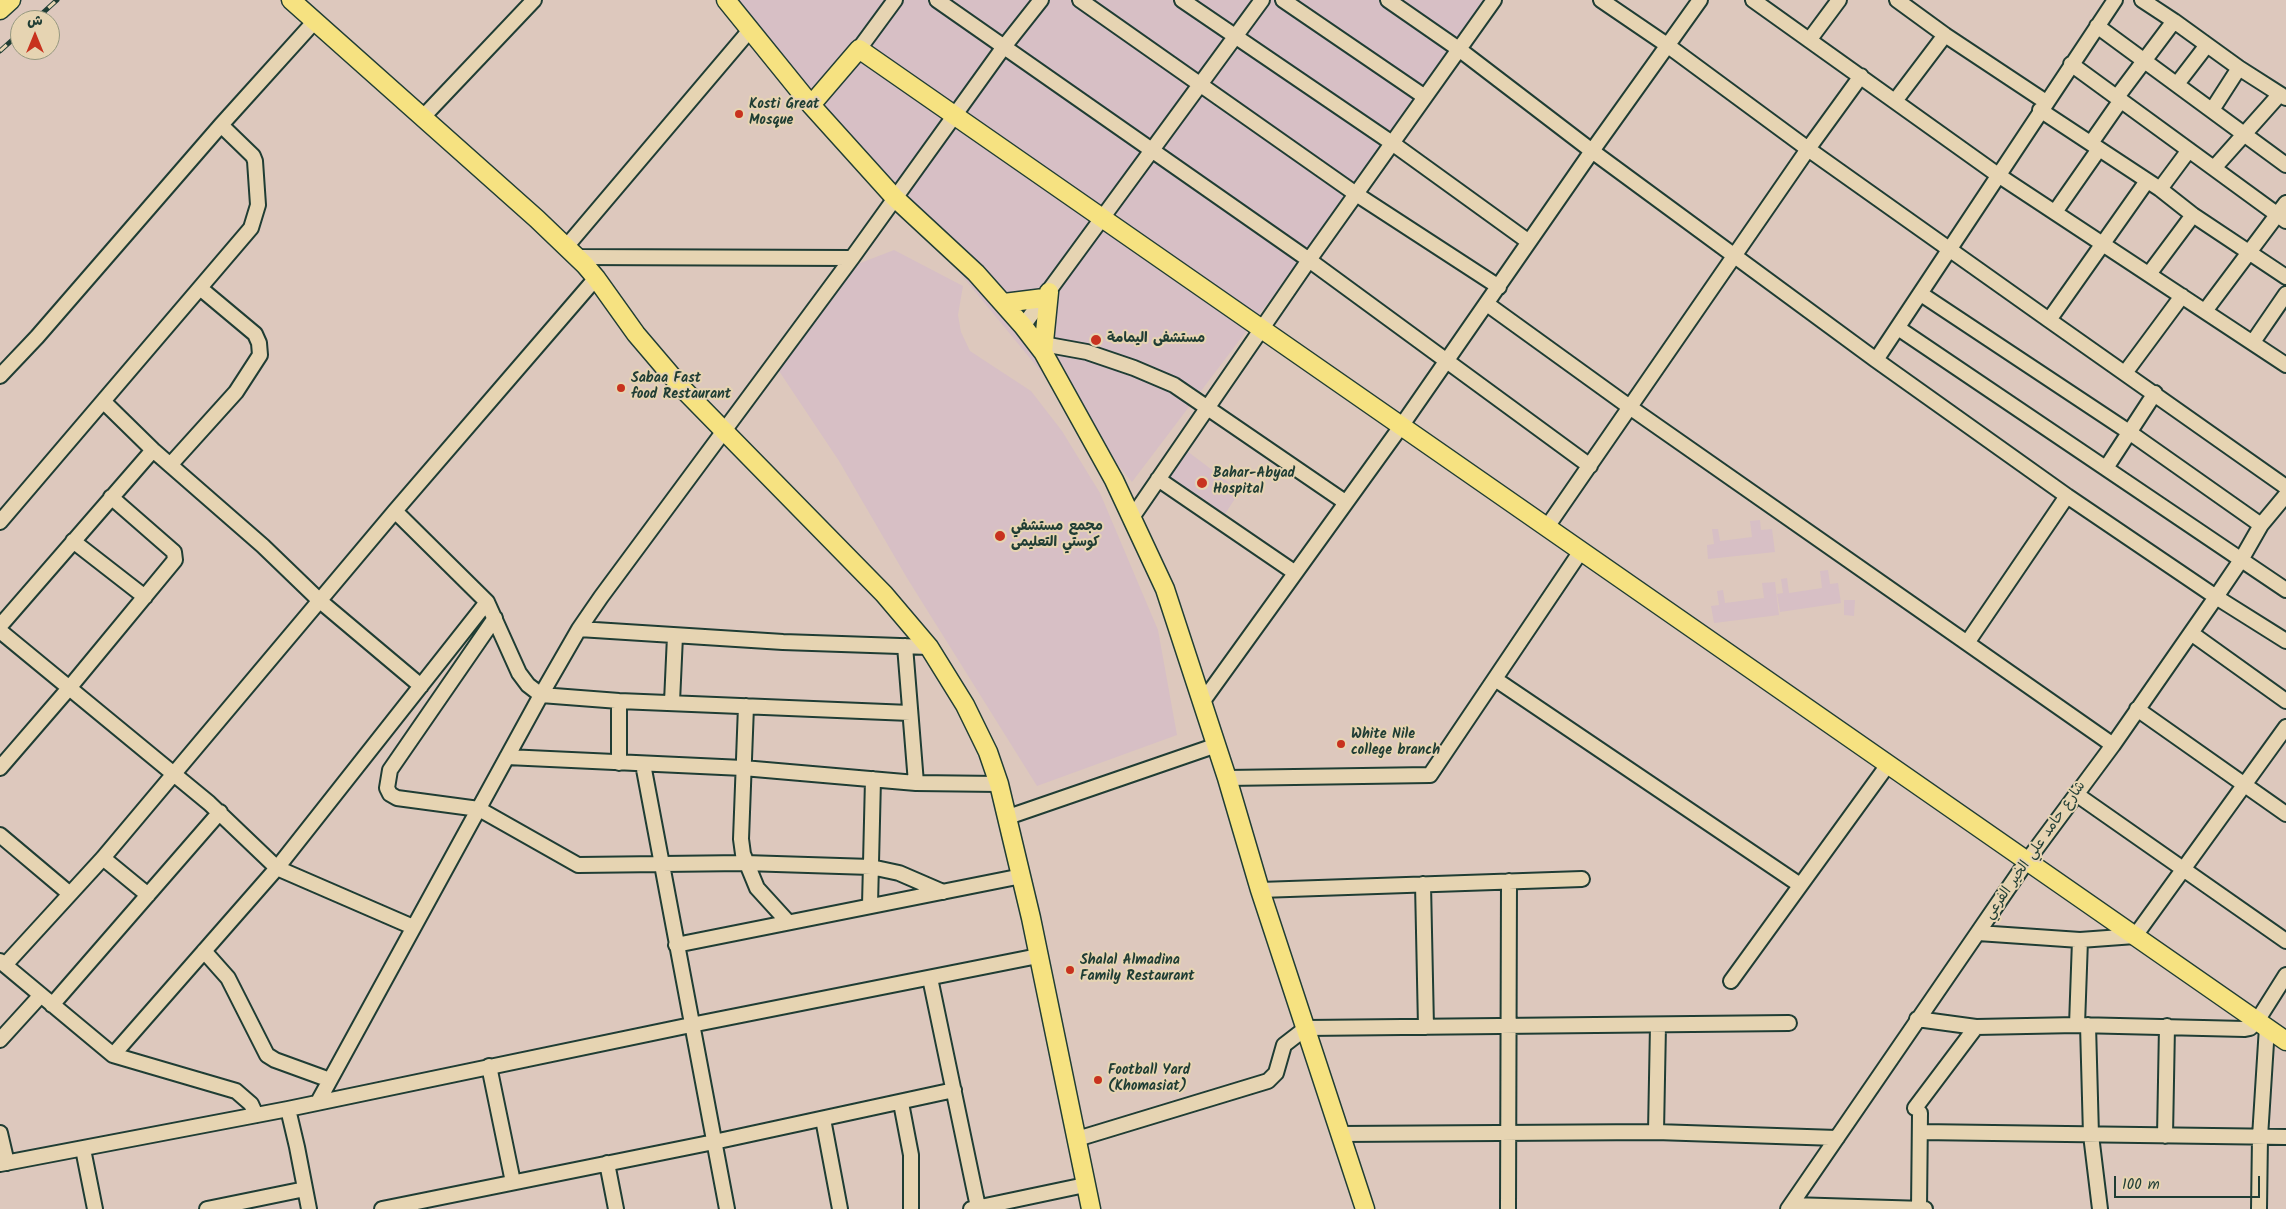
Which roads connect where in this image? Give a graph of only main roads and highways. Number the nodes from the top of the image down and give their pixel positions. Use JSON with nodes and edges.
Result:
{"nodes":[{"id":1,"x":11,"y":0,"type":"edge"},
{"id":2,"x":291,"y":0,"type":"edge"},
{"id":3,"x":726,"y":0,"type":"edge"},
{"id":4,"x":0,"y":10,"type":"edge"},
{"id":5,"x":811,"y":105,"type":"junction"},
{"id":6,"x":1004,"y":303,"type":"junction"},
{"id":7,"x":1043,"y":348,"type":"junction"},
{"id":8,"x":2286,"y":1041,"type":"edge"},
{"id":9,"x":1091,"y":1209,"type":"edge"},
{"id":10,"x":1365,"y":1209,"type":"edge"}],
"edges":[{"from":1,"to":4,"type":"main road"},
{"from":2,"to":9,"type":"main road"},
{"from":3,"to":5,"type":"main road"},
{"from":5,"to":6,"type":"main road"},
{"from":5,"to":8,"type":"main road"},
{"from":6,"to":7,"type":"main road"},
{"from":6,"to":7,"type":"main road"},
{"from":7,"to":10,"type":"main road"}]}
